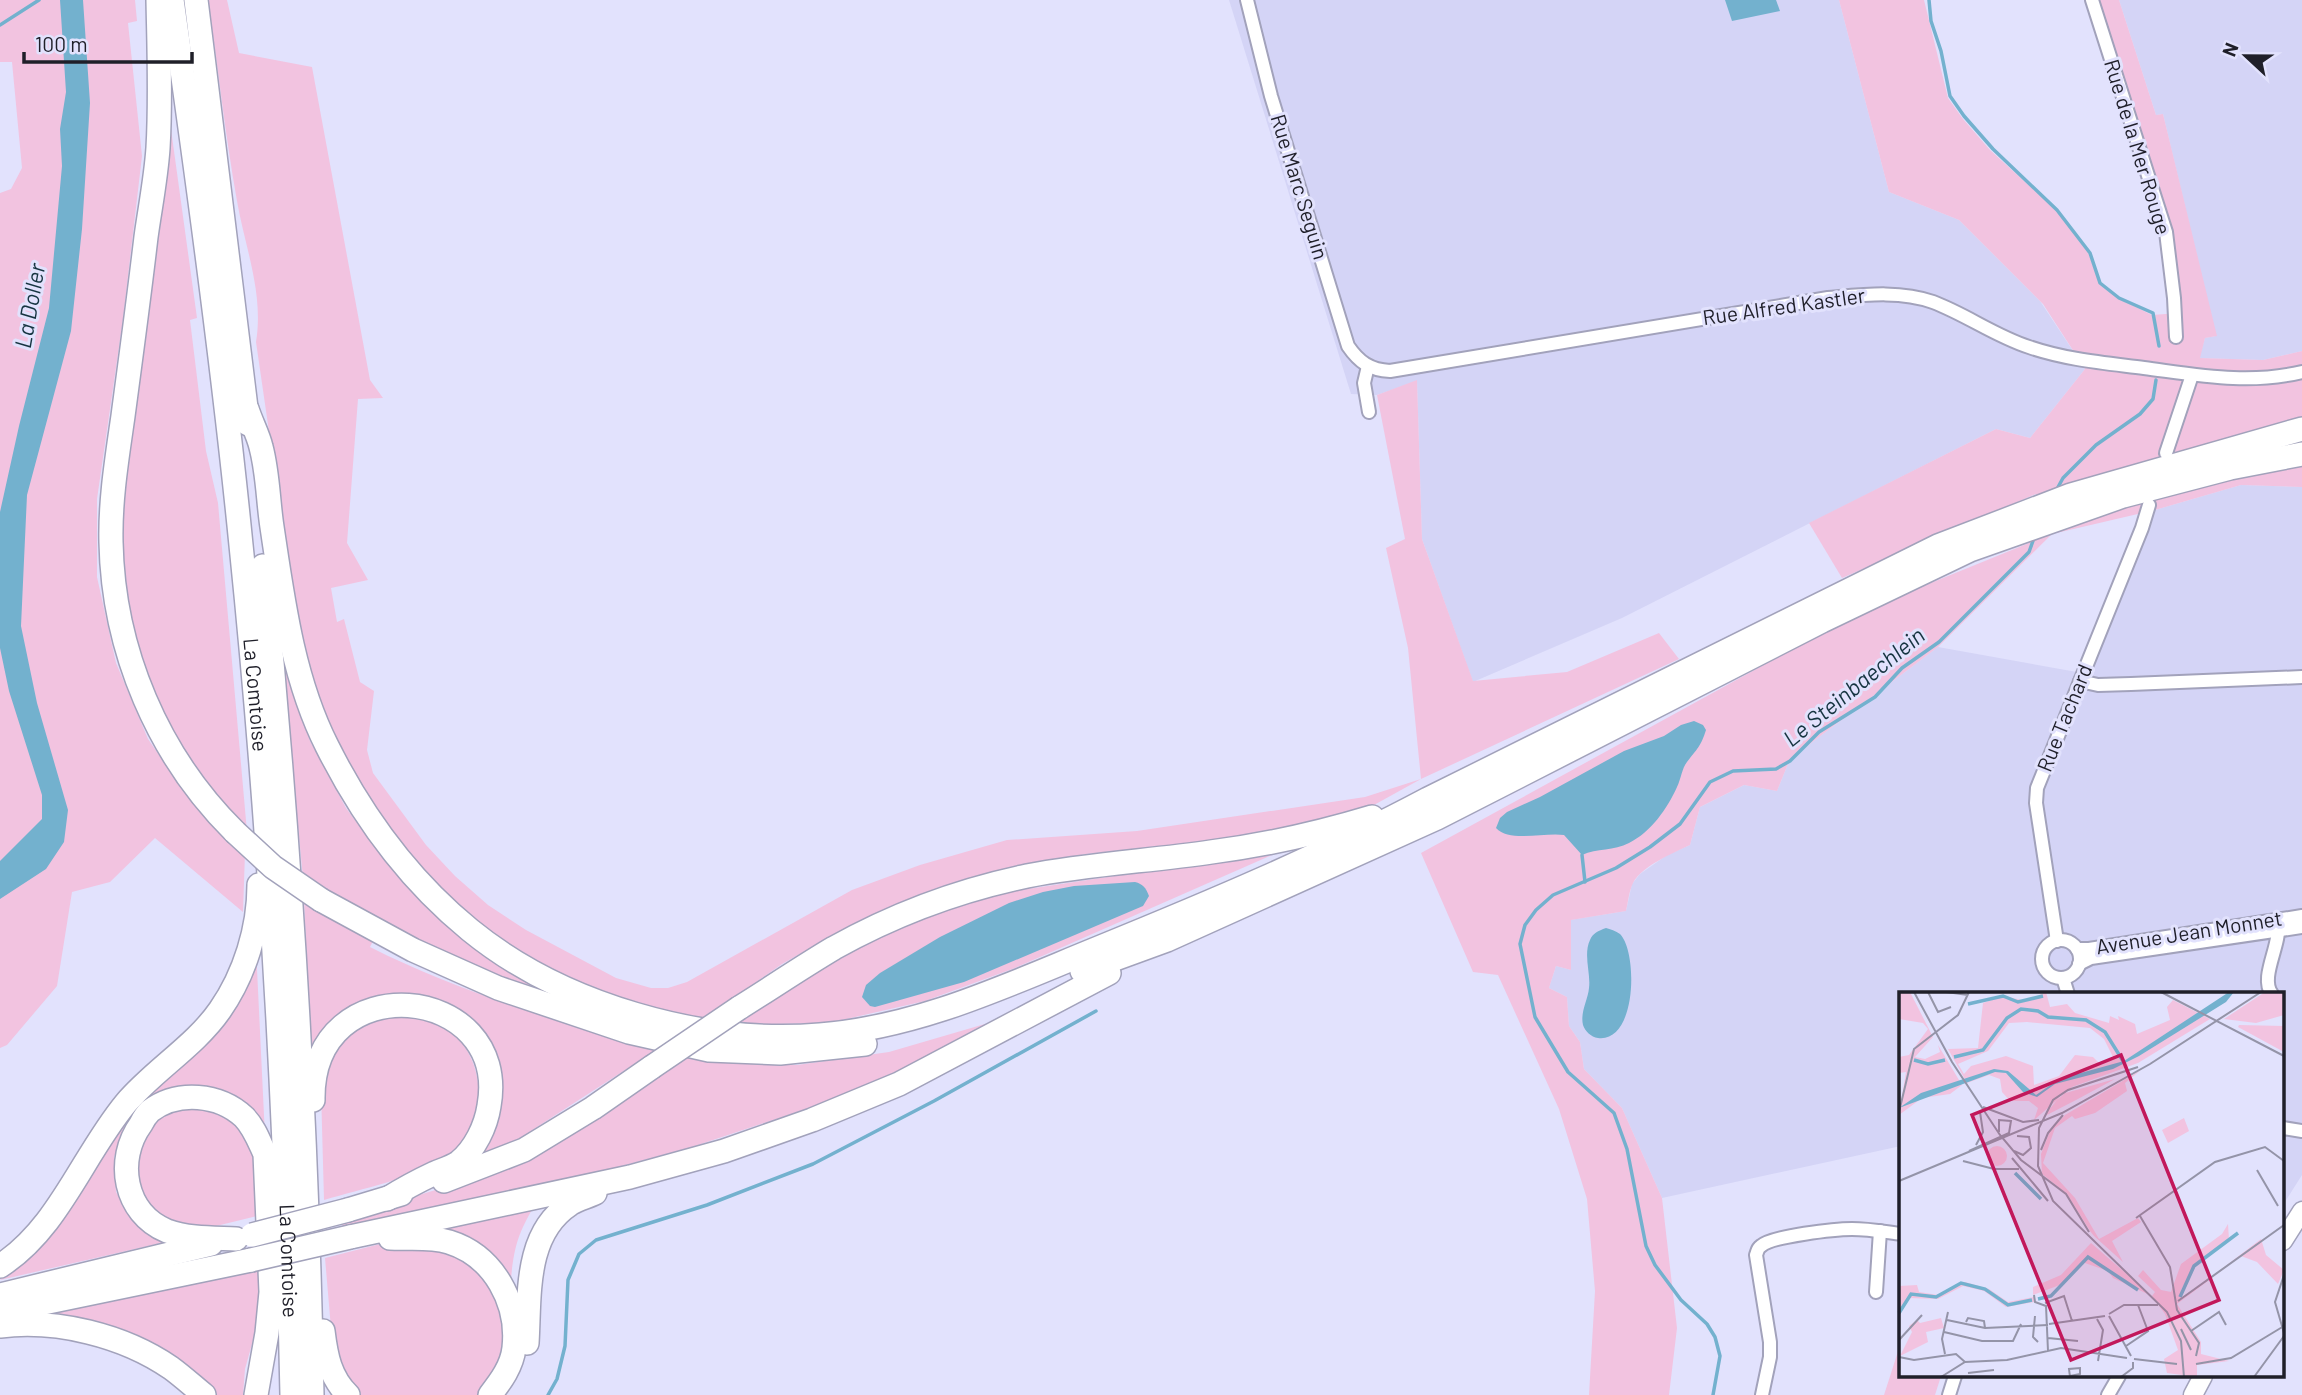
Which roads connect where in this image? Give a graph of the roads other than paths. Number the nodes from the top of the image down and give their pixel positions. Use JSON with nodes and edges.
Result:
{"nodes":[{"id":1,"x":158,"y":0,"type":"edge"},
{"id":2,"x":172,"y":0,"type":"edge"},
{"id":3,"x":195,"y":0,"type":"edge"},
{"id":4,"x":1247,"y":0,"type":"edge"},
{"id":5,"x":2092,"y":0,"type":"edge"},
{"id":6,"x":2176,"y":337,"type":"dead end"},
{"id":7,"x":1368,"y":366,"type":"junction"},
{"id":8,"x":2302,"y":372,"type":"edge"},
{"id":9,"x":2192,"y":375,"type":"junction"},
{"id":10,"x":247,"y":409,"type":"junction"},
{"id":11,"x":1368,"y":412,"type":"dead end"},
{"id":12,"x":2302,"y":429,"type":"edge"},
{"id":13,"x":2302,"y":438,"type":"edge"},
{"id":14,"x":2166,"y":453,"type":"dead end"},
{"id":15,"x":2302,"y":454,"type":"edge"},
{"id":16,"x":2223,"y":460,"type":"junction"},
{"id":17,"x":2302,"y":469,"type":"edge"},
{"id":18,"x":2149,"y":505,"type":"dead end"},
{"id":19,"x":2302,"y":677,"type":"edge"},
{"id":20,"x":2080,"y":681,"type":"junction"},
{"id":21,"x":1428,"y":799,"type":"junction"},
{"id":22,"x":266,"y":830,"type":"junction"},
{"id":23,"x":2302,"y":916,"type":"edge"},
{"id":24,"x":2278,"y":925,"type":"junction"},
{"id":25,"x":2302,"y":927,"type":"edge"},
{"id":26,"x":1167,"y":940,"type":"junction"},
{"id":27,"x":2057,"y":941,"type":"junction"},
{"id":28,"x":2077,"y":949,"type":"junction"},
{"id":29,"x":2079,"y":964,"type":"junction"},
{"id":30,"x":2063,"y":978,"type":"junction"},
{"id":31,"x":2067,"y":992,"type":"edge"},
{"id":32,"x":2270,"y":992,"type":"edge"},
{"id":33,"x":2284,"y":1128,"type":"edge"},
{"id":34,"x":2302,"y":1131,"type":"edge"},
{"id":35,"x":305,"y":1135,"type":"junction"},
{"id":36,"x":630,"y":1177,"type":"junction"},
{"id":37,"x":387,"y":1199,"type":"junction"},
{"id":38,"x":2302,"y":1210,"type":"edge"},
{"id":39,"x":1881,"y":1231,"type":"junction"},
{"id":40,"x":1899,"y":1234,"type":"edge"},
{"id":41,"x":244,"y":1237,"type":"junction"},
{"id":42,"x":353,"y":1237,"type":"junction"},
{"id":43,"x":2284,"y":1239,"type":"edge"},
{"id":44,"x":0,"y":1266,"type":"edge"},
{"id":45,"x":310,"y":1291,"type":"junction"},
{"id":46,"x":1876,"y":1292,"type":"dead end"},
{"id":47,"x":0,"y":1295,"type":"edge"},
{"id":48,"x":0,"y":1312,"type":"edge"},
{"id":49,"x":0,"y":1326,"type":"edge"},
{"id":50,"x":1954,"y":1378,"type":"edge"},
{"id":51,"x":2118,"y":1378,"type":"edge"},
{"id":52,"x":2202,"y":1378,"type":"edge"},
{"id":53,"x":204,"y":1395,"type":"edge"},
{"id":54,"x":256,"y":1395,"type":"edge"},
{"id":55,"x":292,"y":1395,"type":"edge"},
{"id":56,"x":312,"y":1395,"type":"edge"},
{"id":57,"x":348,"y":1395,"type":"edge"},
{"id":58,"x":490,"y":1395,"type":"edge"},
{"id":59,"x":508,"y":1395,"type":"edge"},
{"id":60,"x":1762,"y":1395,"type":"edge"},
{"id":61,"x":1949,"y":1395,"type":"edge"},
{"id":62,"x":2108,"y":1395,"type":"edge"},
{"id":63,"x":2193,"y":1395,"type":"edge"}],
"edges":[{"from":1,"to":26,"type":"highway","bridge":true},
{"from":2,"to":22,"type":"highway","name":"La Comtoise"},
{"from":3,"to":10,"type":"highway","name":"La Comtoise"},
{"from":4,"to":7,"type":"street","name":"Rue Marc Seguin"},
{"from":5,"to":6,"type":"street","name":"Rue de la Mer Rouge"},
{"from":7,"to":9,"type":"street","name":"Rue Alfred Kastler"},
{"from":7,"to":11,"type":"street"},
{"from":8,"to":9,"type":"street","name":"Rue Alfred Kastler"},
{"from":9,"to":14,"type":"street"},
{"from":10,"to":21,"type":"highway"},
{"from":10,"to":35,"type":"highway","name":"La Comtoise"},
{"from":12,"to":16,"type":"highway"},
{"from":13,"to":16,"type":"highway"},
{"from":15,"to":16,"type":"highway"},
{"from":16,"to":17,"type":"highway"},
{"from":16,"to":21,"type":"highway"},
{"from":16,"to":26,"type":"highway"},
{"from":18,"to":20,"type":"street","name":"Rue Tachard"},
{"from":19,"to":20,"type":"street"},
{"from":20,"to":27,"type":"street","name":"Rue Tachard"},
{"from":21,"to":37,"type":"highway","bridge":true},
{"from":22,"to":44,"type":"highway"},
{"from":22,"to":55,"type":"highway","name":"La Comtoise"},
{"from":23,"to":24,"type":"street","name":"Avenue Jean Monnet"},
{"from":24,"to":25,"type":"street","name":"Avenue Jean Monnet"},
{"from":24,"to":28,"type":"street","name":"Avenue Jean Monnet"},
{"from":24,"to":29,"type":"street","name":"Avenue Jean Monnet"},
{"from":24,"to":32,"type":"street"},
{"from":26,"to":36,"type":"highway"},
{"from":27,"to":28,"type":"street"},
{"from":27,"to":30,"type":"street"},
{"from":28,"to":29,"type":"street"},
{"from":29,"to":30,"type":"street"},
{"from":30,"to":31,"type":"street"},
{"from":33,"to":34,"type":"street"},
{"from":35,"to":37,"type":"highway"},
{"from":35,"to":45,"type":"highway","name":"La Comtoise"},
{"from":36,"to":42,"type":"highway"},
{"from":36,"to":59,"type":"highway"},
{"from":37,"to":41,"type":"highway","bridge":true},
{"from":38,"to":43,"type":"main road"},
{"from":39,"to":40,"type":"street"},
{"from":39,"to":46,"type":"street"},
{"from":39,"to":60,"type":"street"},
{"from":41,"to":47,"type":"highway"},
{"from":41,"to":54,"type":"highway"},
{"from":42,"to":48,"type":"highway","bridge":true},
{"from":42,"to":58,"type":"highway"},
{"from":45,"to":56,"type":"highway","name":"La Comtoise"},
{"from":45,"to":57,"type":"highway"},
{"from":49,"to":53,"type":"highway"},
{"from":50,"to":61,"type":"street"},
{"from":51,"to":62,"type":"street"},
{"from":52,"to":63,"type":"main road"}]}
